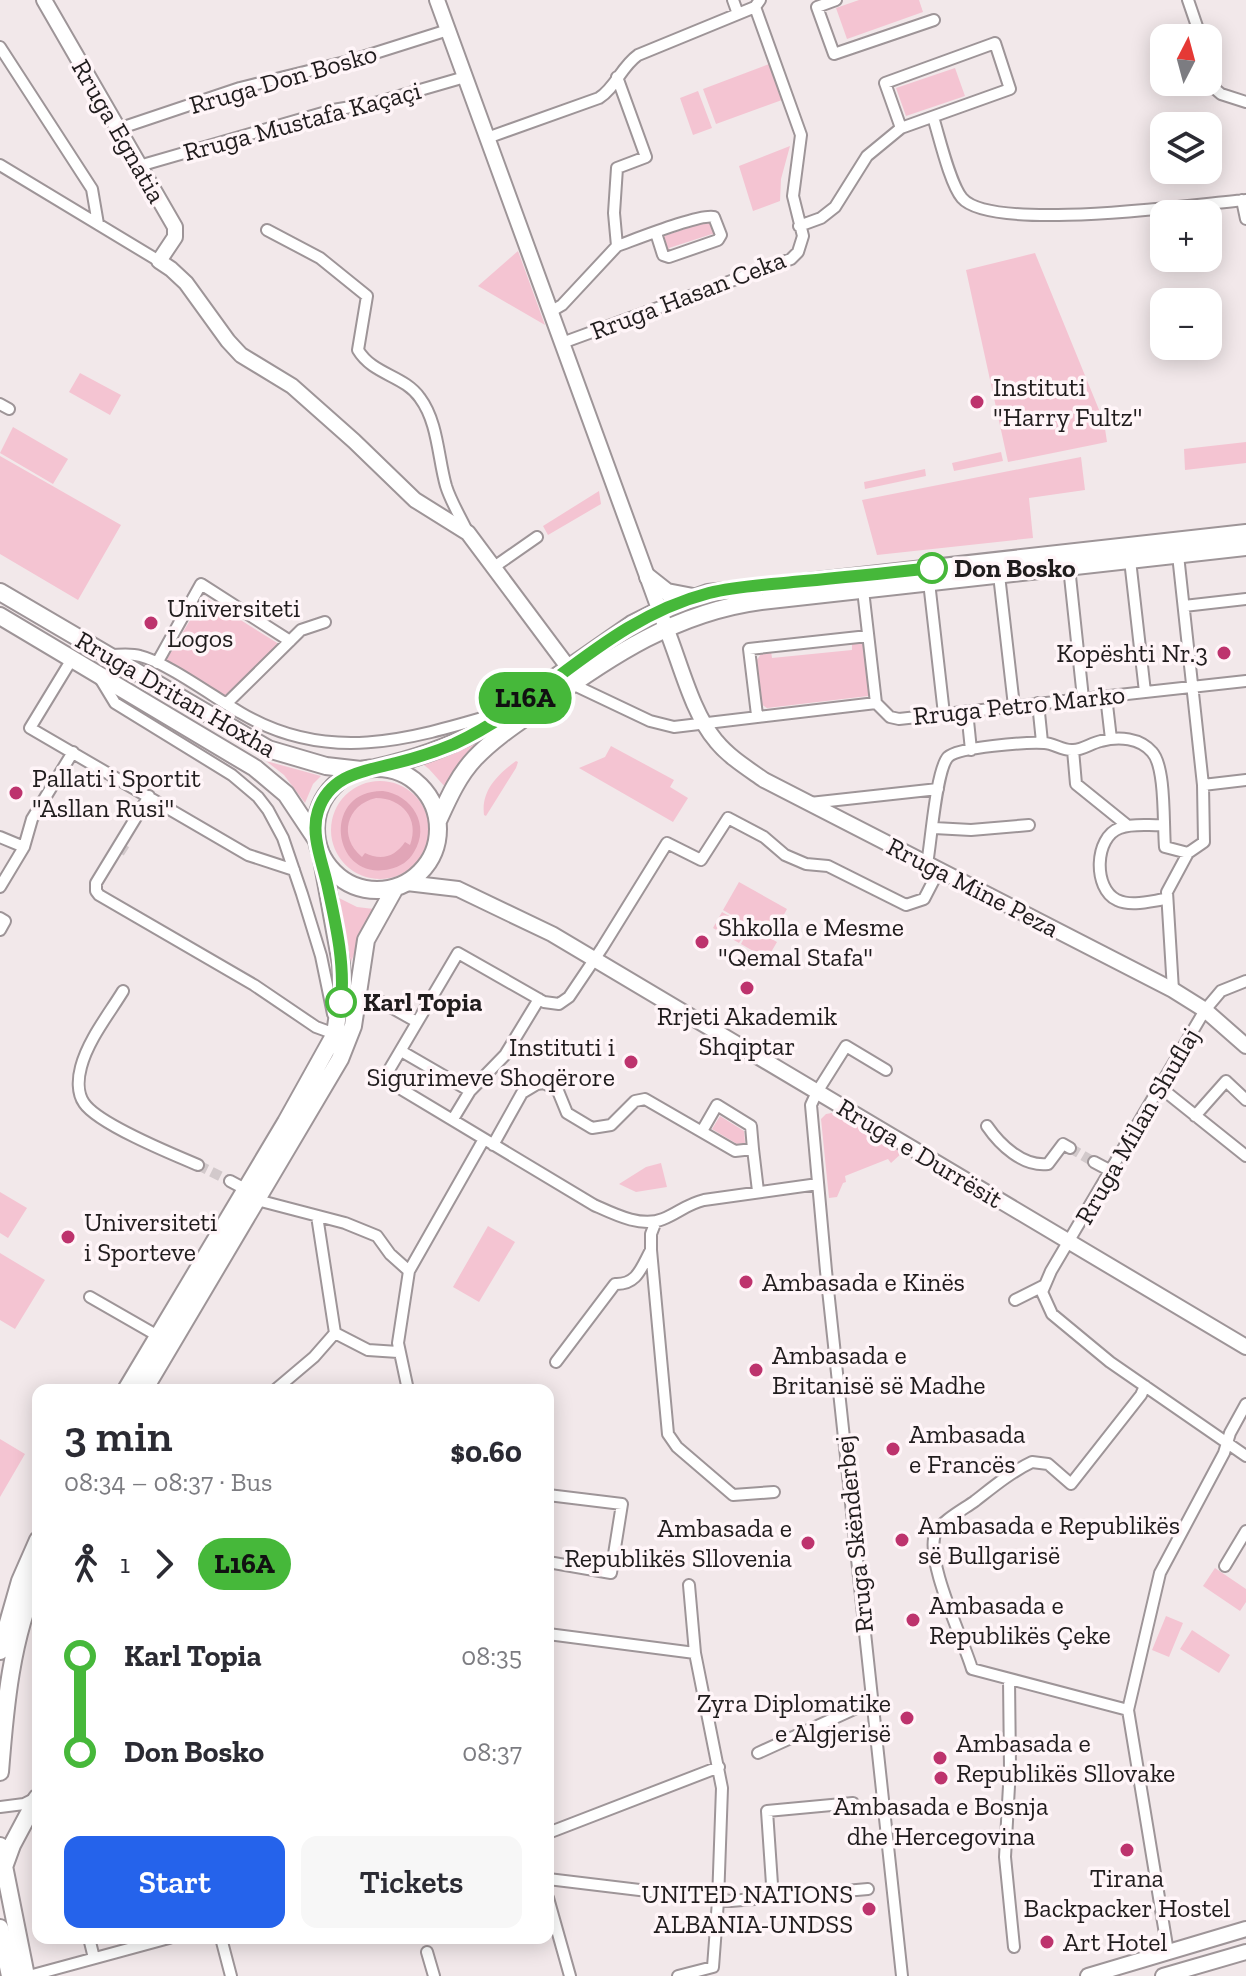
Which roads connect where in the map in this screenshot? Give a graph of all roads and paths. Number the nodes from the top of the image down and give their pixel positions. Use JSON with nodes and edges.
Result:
{"nodes":[{"id":1,"x":44,"y":0,"type":"edge"},
{"id":2,"x":437,"y":0,"type":"edge"},
{"id":3,"x":733,"y":0,"type":"edge"},
{"id":4,"x":836,"y":0,"type":"edge"},
{"id":5,"x":1188,"y":0,"type":"edge"},
{"id":6,"x":758,"y":4,"type":"edge"},
{"id":7,"x":738,"y":14,"type":"junction"},
{"id":8,"x":934,"y":20,"type":"dead end"},
{"id":9,"x":1196,"y":24,"type":"edge"},
{"id":10,"x":448,"y":30,"type":"junction"},
{"id":11,"x":0,"y":47,"type":"edge"},
{"id":12,"x":465,"y":77,"type":"junction"},
{"id":13,"x":617,"y":77,"type":"junction"},
{"id":14,"x":1222,"y":94,"type":"edge"},
{"id":15,"x":1246,"y":102,"type":"edge"},
{"id":16,"x":933,"y":117,"type":"junction"},
{"id":17,"x":901,"y":128,"type":"junction"},
{"id":18,"x":118,"y":129,"type":"junction"},
{"id":19,"x":487,"y":138,"type":"junction"},
{"id":20,"x":0,"y":165,"type":"edge"},
{"id":21,"x":139,"y":166,"type":"junction"},
{"id":22,"x":1244,"y":200,"type":"edge"},
{"id":23,"x":1246,"y":219,"type":"edge"},
{"id":24,"x":98,"y":224,"type":"junction"},
{"id":25,"x":799,"y":226,"type":"junction"},
{"id":26,"x":267,"y":230,"type":"dead end"},
{"id":27,"x":656,"y":233,"type":"junction"},
{"id":28,"x":617,"y":246,"type":"junction"},
{"id":29,"x":159,"y":261,"type":"junction"},
{"id":30,"x":550,"y":312,"type":"junction"},
{"id":31,"x":562,"y":343,"type":"junction"},
{"id":32,"x":468,"y":533,"type":"junction"},
{"id":33,"x":1246,"y":533,"type":"edge"},
{"id":34,"x":537,"y":537,"type":"dead end"},
{"id":35,"x":1246,"y":547,"type":"edge"},
{"id":36,"x":1178,"y":555,"type":"junction"},
{"id":37,"x":1130,"y":560,"type":"junction"},
{"id":38,"x":494,"y":567,"type":"junction"},
{"id":39,"x":1069,"y":567,"type":"junction"},
{"id":40,"x":999,"y":575,"type":"junction"},
{"id":41,"x":648,"y":577,"type":"junction"},
{"id":42,"x":929,"y":582,"type":"junction"},
{"id":43,"x":863,"y":590,"type":"junction"},
{"id":44,"x":0,"y":592,"type":"edge"},
{"id":45,"x":694,"y":598,"type":"junction"},
{"id":46,"x":1246,"y":599,"type":"edge"},
{"id":47,"x":1184,"y":606,"type":"junction"},
{"id":48,"x":660,"y":610,"type":"junction"},
{"id":49,"x":0,"y":616,"type":"edge"},
{"id":50,"x":325,"y":622,"type":"dead end"},
{"id":51,"x":666,"y":628,"type":"junction"},
{"id":52,"x":868,"y":636,"type":"junction"},
{"id":53,"x":290,"y":641,"type":"junction"},
{"id":54,"x":106,"y":655,"type":"junction"},
{"id":55,"x":72,"y":659,"type":"junction"},
{"id":56,"x":157,"y":663,"type":"junction"},
{"id":57,"x":97,"y":674,"type":"junction"},
{"id":58,"x":570,"y":676,"type":"junction"},
{"id":59,"x":1246,"y":681,"type":"edge"},
{"id":60,"x":1193,"y":686,"type":"junction"},
{"id":61,"x":1145,"y":692,"type":"junction"},
{"id":62,"x":1106,"y":696,"type":"junction"},
{"id":63,"x":1083,"y":698,"type":"junction"},
{"id":64,"x":876,"y":703,"type":"junction"},
{"id":65,"x":1038,"y":703,"type":"junction"},
{"id":66,"x":226,"y":704,"type":"junction"},
{"id":67,"x":1014,"y":706,"type":"junction"},
{"id":68,"x":510,"y":710,"type":"junction"},
{"id":69,"x":967,"y":711,"type":"junction"},
{"id":70,"x":944,"y":714,"type":"junction"},
{"id":71,"x":757,"y":715,"type":"junction"},
{"id":72,"x":704,"y":724,"type":"junction"},
{"id":73,"x":1111,"y":739,"type":"junction"},
{"id":74,"x":1042,"y":742,"type":"junction"},
{"id":75,"x":971,"y":750,"type":"junction"},
{"id":76,"x":1073,"y":750,"type":"junction"},
{"id":77,"x":73,"y":752,"type":"junction"},
{"id":78,"x":368,"y":769,"type":"junction"},
{"id":79,"x":1246,"y":780,"type":"edge"},
{"id":80,"x":1203,"y":785,"type":"junction"},
{"id":81,"x":938,"y":789,"type":"junction"},
{"id":82,"x":149,"y":796,"type":"junction"},
{"id":83,"x":808,"y":803,"type":"junction"},
{"id":84,"x":438,"y":821,"type":"junction"},
{"id":85,"x":1029,"y":825,"type":"dead end"},
{"id":86,"x":1163,"y":825,"type":"junction"},
{"id":87,"x":1128,"y":826,"type":"junction"},
{"id":88,"x":934,"y":828,"type":"junction"},
{"id":89,"x":0,"y":837,"type":"edge"},
{"id":90,"x":318,"y":846,"type":"junction"},
{"id":91,"x":24,"y":847,"type":"junction"},
{"id":92,"x":1188,"y":853,"type":"junction"},
{"id":93,"x":933,"y":867,"type":"junction"},
{"id":94,"x":294,"y":870,"type":"junction"},
{"id":95,"x":401,"y":885,"type":"junction"},
{"id":96,"x":0,"y":887,"type":"edge"},
{"id":97,"x":1166,"y":899,"type":"junction"},
{"id":98,"x":0,"y":918,"type":"edge"},
{"id":99,"x":0,"y":930,"type":"edge"},
{"id":100,"x":594,"y":959,"type":"junction"},
{"id":101,"x":1246,"y":981,"type":"edge"},
{"id":102,"x":1173,"y":990,"type":"junction"},
{"id":103,"x":123,"y":991,"type":"dead end"},
{"id":104,"x":539,"y":999,"type":"junction"},
{"id":105,"x":359,"y":1001,"type":"junction"},
{"id":106,"x":1205,"y":1010,"type":"junction"},
{"id":107,"x":417,"y":1022,"type":"junction"},
{"id":108,"x":335,"y":1034,"type":"junction"},
{"id":109,"x":1246,"y":1046,"type":"edge"},
{"id":110,"x":401,"y":1051,"type":"junction"},
{"id":111,"x":886,"y":1070,"type":"dead end"},
{"id":112,"x":1161,"y":1088,"type":"junction"},
{"id":113,"x":470,"y":1091,"type":"junction"},
{"id":114,"x":817,"y":1092,"type":"junction"},
{"id":115,"x":1246,"y":1100,"type":"edge"},
{"id":116,"x":1195,"y":1116,"type":"junction"},
{"id":117,"x":453,"y":1119,"type":"junction"},
{"id":118,"x":987,"y":1126,"type":"dead end"},
{"id":119,"x":702,"y":1131,"type":"junction"},
{"id":120,"x":488,"y":1142,"type":"junction"},
{"id":121,"x":1070,"y":1148,"type":"dead end"},
{"id":122,"x":753,"y":1149,"type":"junction"},
{"id":123,"x":1246,"y":1156,"type":"edge"},
{"id":124,"x":1094,"y":1162,"type":"tunnel mouth"},
{"id":125,"x":198,"y":1165,"type":"tunnel mouth"},
{"id":126,"x":1111,"y":1171,"type":"junction"},
{"id":127,"x":230,"y":1181,"type":"tunnel mouth"},
{"id":128,"x":818,"y":1184,"type":"junction"},
{"id":129,"x":758,"y":1191,"type":"junction"},
{"id":130,"x":251,"y":1194,"type":"junction"},
{"id":131,"x":317,"y":1216,"type":"junction"},
{"id":132,"x":656,"y":1221,"type":"junction"},
{"id":133,"x":1069,"y":1241,"type":"junction"},
{"id":134,"x":651,"y":1250,"type":"junction"},
{"id":135,"x":409,"y":1271,"type":"junction"},
{"id":136,"x":1043,"y":1286,"type":"junction"},
{"id":137,"x":90,"y":1297,"type":"dead end"},
{"id":138,"x":1015,"y":1300,"type":"dead end"},
{"id":139,"x":335,"y":1333,"type":"junction"},
{"id":140,"x":158,"y":1336,"type":"junction"},
{"id":141,"x":1246,"y":1347,"type":"edge"},
{"id":142,"x":398,"y":1352,"type":"junction"},
{"id":143,"x":556,"y":1362,"type":"dead end"},
{"id":144,"x":130,"y":1384,"type":"edge"},
{"id":145,"x":147,"y":1384,"type":"edge"},
{"id":146,"x":282,"y":1384,"type":"edge"},
{"id":147,"x":406,"y":1384,"type":"edge"},
{"id":148,"x":1145,"y":1386,"type":"junction"},
{"id":149,"x":1246,"y":1404,"type":"edge"},
{"id":150,"x":1227,"y":1443,"type":"junction"},
{"id":151,"x":1246,"y":1456,"type":"edge"},
{"id":152,"x":774,"y":1492,"type":"dead end"},
{"id":153,"x":554,"y":1496,"type":"edge"},
{"id":154,"x":1246,"y":1531,"type":"edge"},
{"id":155,"x":32,"y":1554,"type":"edge"},
{"id":156,"x":554,"y":1563,"type":"edge"},
{"id":157,"x":1225,"y":1566,"type":"dead end"},
{"id":158,"x":689,"y":1585,"type":"dead end"},
{"id":159,"x":32,"y":1597,"type":"edge"},
{"id":160,"x":554,"y":1635,"type":"edge"},
{"id":161,"x":0,"y":1651,"type":"edge"},
{"id":162,"x":695,"y":1653,"type":"junction"},
{"id":163,"x":1009,"y":1679,"type":"junction"},
{"id":164,"x":872,"y":1701,"type":"junction"},
{"id":165,"x":1128,"y":1710,"type":"junction"},
{"id":166,"x":758,"y":1753,"type":"dead end"},
{"id":167,"x":719,"y":1767,"type":"junction"},
{"id":168,"x":0,"y":1772,"type":"edge"},
{"id":169,"x":32,"y":1800,"type":"edge"},
{"id":170,"x":853,"y":1803,"type":"dead end"},
{"id":171,"x":0,"y":1807,"type":"edge"},
{"id":172,"x":32,"y":1807,"type":"edge"},
{"id":173,"x":554,"y":1831,"type":"edge"},
{"id":174,"x":0,"y":1846,"type":"edge"},
{"id":175,"x":3,"y":1868,"type":"junction"},
{"id":176,"x":554,"y":1880,"type":"edge"},
{"id":177,"x":868,"y":1889,"type":"dead end"},
{"id":178,"x":773,"y":1899,"type":"junction"},
{"id":179,"x":718,"y":1901,"type":"junction"},
{"id":180,"x":554,"y":1919,"type":"edge"},
{"id":181,"x":0,"y":1928,"type":"edge"},
{"id":182,"x":1246,"y":1929,"type":"edge"},
{"id":183,"x":90,"y":1944,"type":"edge"},
{"id":184,"x":146,"y":1944,"type":"edge"},
{"id":185,"x":223,"y":1944,"type":"edge"},
{"id":186,"x":1014,"y":1947,"type":"dead end"},
{"id":187,"x":427,"y":1952,"type":"dead end"},
{"id":188,"x":1168,"y":1952,"type":"junction"},
{"id":189,"x":1246,"y":1952,"type":"edge"},
{"id":190,"x":94,"y":1958,"type":"junction"},
{"id":191,"x":10,"y":1976,"type":"edge"},
{"id":192,"x":28,"y":1976,"type":"edge"},
{"id":193,"x":231,"y":1976,"type":"edge"},
{"id":194,"x":434,"y":1976,"type":"edge"},
{"id":195,"x":570,"y":1976,"type":"edge"},
{"id":196,"x":678,"y":1976,"type":"edge"},
{"id":197,"x":902,"y":1976,"type":"edge"},
{"id":198,"x":1088,"y":1976,"type":"edge"},
{"id":199,"x":1163,"y":1976,"type":"edge"}],
"edges":[{"from":1,"to":18,"type":"main road","name":"Rruga Egnatia"},
{"from":2,"to":10,"type":"main road"},
{"from":3,"to":7,"type":"street"},
{"from":4,"to":8,"type":"street"},
{"from":5,"to":9,"type":"street"},
{"from":6,"to":7,"type":"street"},
{"from":6,"to":25,"type":"street","name":"Rruga Hasan Ceka"},
{"from":7,"to":13,"type":"street"},
{"from":10,"to":12,"type":"main road"},
{"from":10,"to":18,"type":"street","name":"Rruga Don Bosko"},
{"from":11,"to":24,"type":"street"},
{"from":12,"to":19,"type":"main road"},
{"from":12,"to":21,"type":"street","name":"Rruga Mustafa Kaçaçi"},
{"from":13,"to":19,"type":"street"},
{"from":13,"to":28,"type":"street"},
{"from":14,"to":15,"type":"street"},
{"from":16,"to":17,"type":"street"},
{"from":16,"to":17,"type":"street"},
{"from":16,"to":22,"type":"street"},
{"from":17,"to":25,"type":"street"},
{"from":18,"to":21,"type":"main road","name":"Rruga Egnatia"},
{"from":19,"to":30,"type":"main road"},
{"from":20,"to":24,"type":"street"},
{"from":21,"to":29,"type":"main road","name":"Rruga Egnatia"},
{"from":22,"to":23,"type":"street"},
{"from":24,"to":29,"type":"street"},
{"from":25,"to":31,"type":"street","name":"Rruga Hasan Ceka"},
{"from":26,"to":32,"type":"street"},
{"from":27,"to":27,"type":"street"},
{"from":27,"to":28,"type":"street"},
{"from":28,"to":30,"type":"street"},
{"from":29,"to":32,"type":"main road"},
{"from":30,"to":31,"type":"main road"},
{"from":31,"to":41,"type":"main road"},
{"from":32,"to":38,"type":"main road"},
{"from":33,"to":45,"type":"main road"},
{"from":34,"to":38,"type":"street"},
{"from":35,"to":36,"type":"main road"},
{"from":36,"to":37,"type":"main road"},
{"from":36,"to":47,"type":"street"},
{"from":37,"to":39,"type":"main road"},
{"from":37,"to":61,"type":"street"},
{"from":38,"to":58,"type":"main road"},
{"from":39,"to":40,"type":"main road"},
{"from":39,"to":63,"type":"street"},
{"from":40,"to":42,"type":"main road"},
{"from":40,"to":67,"type":"street"},
{"from":41,"to":45,"type":"main road"},
{"from":41,"to":48,"type":"main road"},
{"from":42,"to":43,"type":"main road"},
{"from":42,"to":70,"type":"street"},
{"from":43,"to":51,"type":"main road"},
{"from":43,"to":52,"type":"street"},
{"from":44,"to":54,"type":"main road","name":"Rruga Dritan Hoxha"},
{"from":45,"to":48,"type":"main road"},
{"from":46,"to":47,"type":"street"},
{"from":47,"to":60,"type":"street"},
{"from":48,"to":51,"type":"main road"},
{"from":48,"to":58,"type":"main road"},
{"from":49,"to":55,"type":"main road","name":"Rruga Dritan Hoxha"},
{"from":50,"to":53,"type":"street"},
{"from":51,"to":58,"type":"main road"},
{"from":51,"to":72,"type":"main road","name":"Rruga Mine Peza"},
{"from":52,"to":64,"type":"street"},
{"from":52,"to":71,"type":"street"},
{"from":53,"to":56,"type":"street"},
{"from":53,"to":66,"type":"street"},
{"from":54,"to":56,"type":"street"},
{"from":54,"to":78,"type":"main road","name":"Rruga Dritan Hoxha"},
{"from":55,"to":57,"type":"main road","name":"Rruga Dritan Hoxha"},
{"from":55,"to":77,"type":"street"},
{"from":56,"to":66,"type":"street"},
{"from":57,"to":90,"type":"main road","name":"Rruga Dritan Hoxha"},
{"from":57,"to":94,"type":"street"},
{"from":58,"to":68,"type":"main road"},
{"from":58,"to":72,"type":"street"},
{"from":58,"to":84,"type":"main road"},
{"from":59,"to":60,"type":"street","name":"Rruga Petro Marko"},
{"from":60,"to":61,"type":"street","name":"Rruga Petro Marko"},
{"from":60,"to":80,"type":"street"},
{"from":61,"to":62,"type":"street","name":"Rruga Petro Marko"},
{"from":62,"to":63,"type":"street","name":"Rruga Petro Marko"},
{"from":62,"to":73,"type":"street"},
{"from":63,"to":65,"type":"street","name":"Rruga Petro Marko"},
{"from":64,"to":70,"type":"street","name":"Rruga Petro Marko"},
{"from":64,"to":71,"type":"street","name":"Rruga Petro Marko"},
{"from":65,"to":67,"type":"street","name":"Rruga Petro Marko"},
{"from":65,"to":74,"type":"street"},
{"from":66,"to":68,"type":"street"},
{"from":67,"to":69,"type":"street","name":"Rruga Petro Marko"},
{"from":68,"to":78,"type":"main road"},
{"from":69,"to":70,"type":"street","name":"Rruga Petro Marko"},
{"from":69,"to":75,"type":"street"},
{"from":71,"to":72,"type":"street","name":"Rruga Petro Marko"},
{"from":72,"to":83,"type":"main road","name":"Rruga Mine Peza"},
{"from":73,"to":76,"type":"street"},
{"from":73,"to":86,"type":"street"},
{"from":74,"to":75,"type":"street"},
{"from":74,"to":76,"type":"street"},
{"from":75,"to":81,"type":"street"},
{"from":76,"to":87,"type":"street"},
{"from":77,"to":82,"type":"street"},
{"from":77,"to":91,"type":"street"},
{"from":78,"to":84,"type":"main road"},
{"from":78,"to":90,"type":"main road"},
{"from":79,"to":80,"type":"street"},
{"from":80,"to":92,"type":"street"},
{"from":81,"to":83,"type":"street"},
{"from":81,"to":88,"type":"street"},
{"from":82,"to":94,"type":"street"},
{"from":82,"to":108,"type":"street"},
{"from":83,"to":93,"type":"main road","name":"Rruga Mine Peza"},
{"from":84,"to":95,"type":"main road"},
{"from":85,"to":88,"type":"street"},
{"from":86,"to":87,"type":"street"},
{"from":86,"to":92,"type":"street"},
{"from":87,"to":97,"type":"street"},
{"from":88,"to":93,"type":"street"},
{"from":89,"to":91,"type":"street"},
{"from":90,"to":95,"type":"main road"},
{"from":90,"to":108,"type":"main road"},
{"from":91,"to":96,"type":"street"},
{"from":92,"to":97,"type":"street"},
{"from":93,"to":100,"type":"street"},
{"from":93,"to":102,"type":"main road","name":"Rruga Mine Peza"},
{"from":94,"to":108,"type":"street"},
{"from":95,"to":100,"type":"main road","name":"Rruga e Durrësit"},
{"from":95,"to":105,"type":"main road"},
{"from":97,"to":102,"type":"street"},
{"from":98,"to":99,"type":"street"},
{"from":100,"to":104,"type":"street"},
{"from":100,"to":114,"type":"main road","name":"Rruga e Durrësit"},
{"from":101,"to":106,"type":"street"},
{"from":102,"to":106,"type":"main road","name":"Rruga Mine Peza"},
{"from":103,"to":125,"type":"street"},
{"from":104,"to":107,"type":"street"},
{"from":104,"to":113,"type":"street"},
{"from":105,"to":107,"type":"street"},
{"from":105,"to":130,"type":"main road"},
{"from":106,"to":109,"type":"main road","name":"Rruga Mine Peza"},
{"from":106,"to":112,"type":"street","name":"Rruga Milan Shuflaj"},
{"from":107,"to":110,"type":"street"},
{"from":108,"to":130,"type":"main road"},
{"from":110,"to":113,"type":"street"},
{"from":110,"to":117,"type":"street"},
{"from":111,"to":114,"type":"street"},
{"from":112,"to":116,"type":"street"},
{"from":112,"to":126,"type":"street","name":"Rruga Milan Shuflaj"},
{"from":113,"to":117,"type":"street"},
{"from":114,"to":128,"type":"street","name":"Rruga Skënderbej"},
{"from":114,"to":133,"type":"main road","name":"Rruga e Durrësit"},
{"from":115,"to":116,"type":"street"},
{"from":116,"to":123,"type":"street"},
{"from":117,"to":120,"type":"street"},
{"from":118,"to":121,"type":"street"},
{"from":119,"to":120,"type":"street"},
{"from":119,"to":122,"type":"street"},
{"from":119,"to":122,"type":"street"},
{"from":120,"to":132,"type":"street"},
{"from":120,"to":135,"type":"street"},
{"from":122,"to":129,"type":"street"},
{"from":124,"to":126,"type":"street"},
{"from":126,"to":133,"type":"street","name":"Rruga Milan Shuflaj"},
{"from":127,"to":130,"type":"street"},
{"from":128,"to":129,"type":"street"},
{"from":128,"to":164,"type":"street","name":"Rruga Skënderbej"},
{"from":129,"to":132,"type":"street"},
{"from":130,"to":131,"type":"street"},
{"from":130,"to":140,"type":"main road"},
{"from":130,"to":145,"type":"main road"},
{"from":131,"to":135,"type":"street"},
{"from":131,"to":139,"type":"street"},
{"from":132,"to":134,"type":"street"},
{"from":133,"to":136,"type":"street","name":"Rruga Milan Shuflaj"},
{"from":133,"to":141,"type":"main road","name":"Rruga e Durrësit"},
{"from":134,"to":143,"type":"street"},
{"from":134,"to":152,"type":"street"},
{"from":135,"to":142,"type":"street"},
{"from":136,"to":138,"type":"street"},
{"from":136,"to":148,"type":"street"},
{"from":137,"to":140,"type":"street"},
{"from":139,"to":142,"type":"street"},
{"from":139,"to":146,"type":"street"},
{"from":140,"to":144,"type":"main road"},
{"from":142,"to":147,"type":"street"},
{"from":148,"to":150,"type":"street"},
{"from":148,"to":163,"type":"street"},
{"from":149,"to":150,"type":"street"},
{"from":150,"to":151,"type":"street"},
{"from":150,"to":165,"type":"street"},
{"from":153,"to":156,"type":"street"},
{"from":154,"to":157,"type":"street"},
{"from":155,"to":161,"type":"main road"},
{"from":158,"to":162,"type":"street"},
{"from":159,"to":168,"type":"main road"},
{"from":160,"to":162,"type":"street"},
{"from":162,"to":167,"type":"street"},
{"from":163,"to":165,"type":"street"},
{"from":163,"to":186,"type":"street"},
{"from":164,"to":166,"type":"street"},
{"from":164,"to":197,"type":"street","name":"Rruga Skënderbej"},
{"from":165,"to":188,"type":"street"},
{"from":167,"to":173,"type":"street"},
{"from":167,"to":179,"type":"street"},
{"from":169,"to":171,"type":"street"},
{"from":170,"to":178,"type":"street"},
{"from":172,"to":175,"type":"main road"},
{"from":174,"to":175,"type":"main road"},
{"from":175,"to":192,"type":"main road"},
{"from":176,"to":179,"type":"street"},
{"from":177,"to":178,"type":"street"},
{"from":178,"to":179,"type":"street"},
{"from":179,"to":196,"type":"street"},
{"from":180,"to":195,"type":"street"},
{"from":181,"to":191,"type":"main road"},
{"from":182,"to":188,"type":"main road"},
{"from":183,"to":190,"type":"street"},
{"from":184,"to":190,"type":"street"},
{"from":185,"to":193,"type":"street"},
{"from":187,"to":194,"type":"street"},
{"from":188,"to":198,"type":"main road"},
{"from":189,"to":199,"type":"main road"},
{"from":190,"to":192,"type":"street"}]}
